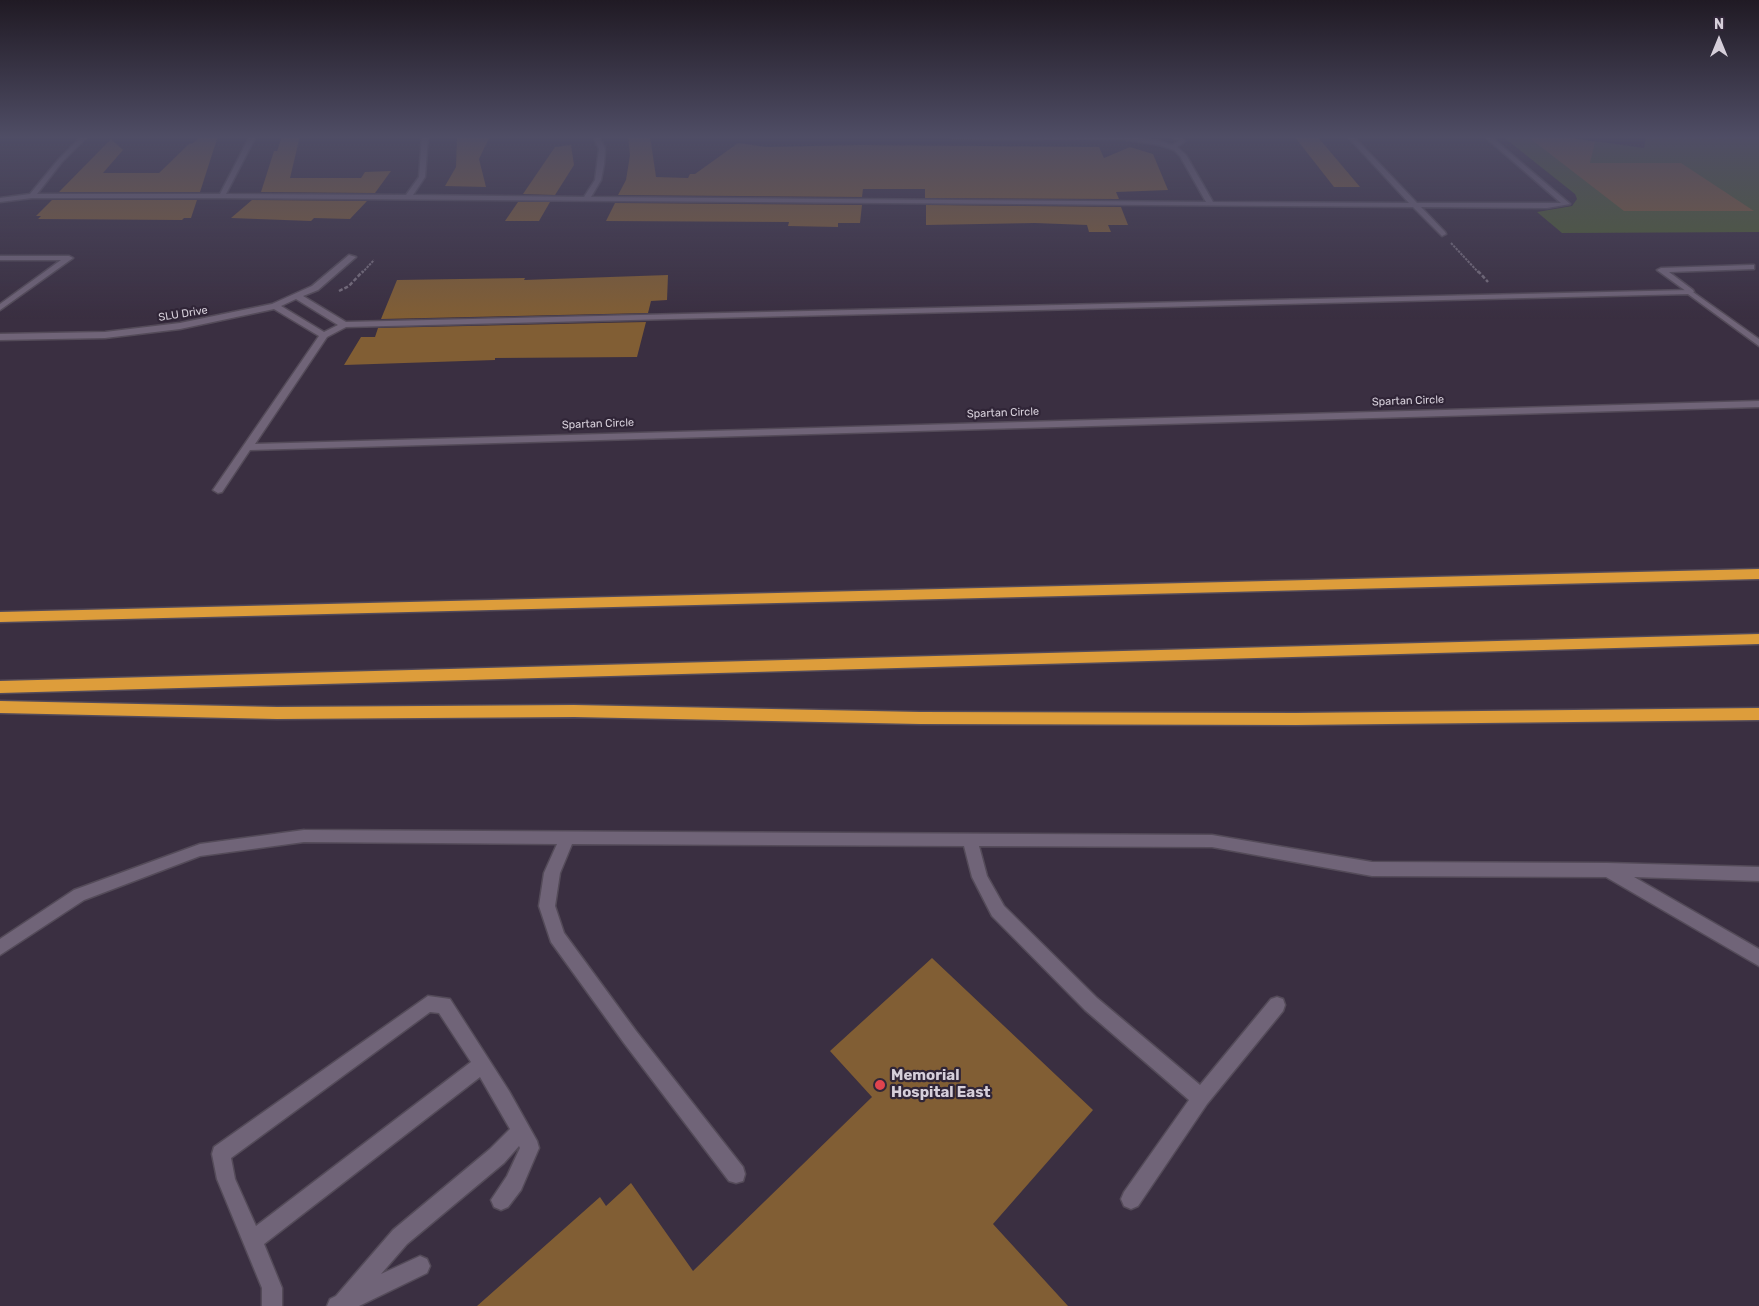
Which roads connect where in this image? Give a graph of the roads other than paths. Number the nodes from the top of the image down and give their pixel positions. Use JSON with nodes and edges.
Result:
{"nodes":[{"id":1,"x":24,"y":197,"type":"edge"},
{"id":2,"x":398,"y":197,"type":"edge"},
{"id":3,"x":408,"y":197,"type":"joint"},
{"id":4,"x":1207,"y":197,"type":"edge"},
{"id":5,"x":1407,"y":197,"type":"edge"},
{"id":6,"x":1559,"y":197,"type":"edge"},
{"id":7,"x":586,"y":199,"type":"joint"},
{"id":8,"x":0,"y":200,"type":"edge"},
{"id":9,"x":1211,"y":204,"type":"junction"},
{"id":10,"x":1415,"y":206,"type":"junction"},
{"id":11,"x":1442,"y":234,"type":"road end"},
{"id":12,"x":352,"y":257,"type":"dead end"},
{"id":13,"x":0,"y":258,"type":"edge"},
{"id":14,"x":1751,"y":267,"type":"dead end"},
{"id":15,"x":1690,"y":292,"type":"junction"},
{"id":16,"x":298,"y":297,"type":"junction"},
{"id":17,"x":275,"y":306,"type":"junction"},
{"id":18,"x":0,"y":308,"type":"edge"},
{"id":19,"x":344,"y":325,"type":"junction"},
{"id":20,"x":324,"y":335,"type":"junction"},
{"id":21,"x":0,"y":337,"type":"edge"},
{"id":22,"x":1759,"y":343,"type":"edge"},
{"id":23,"x":1759,"y":404,"type":"edge"},
{"id":24,"x":248,"y":446,"type":"junction"},
{"id":25,"x":218,"y":490,"type":"dead end"},
{"id":26,"x":1759,"y":574,"type":"edge"},
{"id":27,"x":0,"y":617,"type":"edge"},
{"id":28,"x":1759,"y":639,"type":"edge"},
{"id":29,"x":0,"y":687,"type":"edge"},
{"id":30,"x":0,"y":707,"type":"edge"},
{"id":31,"x":1759,"y":714,"type":"edge"},
{"id":32,"x":567,"y":837,"type":"junction"},
{"id":33,"x":970,"y":839,"type":"junction"},
{"id":34,"x":1607,"y":870,"type":"junction"},
{"id":35,"x":1759,"y":874,"type":"edge"},
{"id":36,"x":0,"y":948,"type":"edge"},
{"id":37,"x":1759,"y":958,"type":"edge"},
{"id":38,"x":1276,"y":1006,"type":"dead end"},
{"id":39,"x":481,"y":1065,"type":"junction"},
{"id":40,"x":1201,"y":1098,"type":"junction"},
{"id":41,"x":521,"y":1131,"type":"junction"},
{"id":42,"x":736,"y":1174,"type":"dead end"},
{"id":43,"x":1131,"y":1199,"type":"dead end"},
{"id":44,"x":501,"y":1200,"type":"dead end"},
{"id":45,"x":252,"y":1241,"type":"junction"},
{"id":46,"x":420,"y":1266,"type":"dead end"},
{"id":47,"x":340,"y":1305,"type":"edge"},
{"id":48,"x":272,"y":1306,"type":"edge"}],
"edges":[{"from":1,"to":8,"type":"street"},
{"from":2,"to":3,"type":"street"},
{"from":3,"to":7,"type":"street"},
{"from":4,"to":9,"type":"street"},
{"from":5,"to":10,"type":"street"},
{"from":6,"to":10,"type":"street"},
{"from":7,"to":9,"type":"street"},
{"from":9,"to":10,"type":"street"},
{"from":10,"to":11,"type":"street"},
{"from":12,"to":16,"type":"street","name":"SLU Drive"},
{"from":13,"to":18,"type":"street"},
{"from":14,"to":15,"type":"street"},
{"from":15,"to":19,"type":"street"},
{"from":15,"to":22,"type":"street"},
{"from":16,"to":17,"type":"street","name":"SLU Drive"},
{"from":16,"to":19,"type":"street"},
{"from":17,"to":20,"type":"street"},
{"from":17,"to":21,"type":"street","name":"SLU Drive"},
{"from":19,"to":20,"type":"street"},
{"from":20,"to":24,"type":"street"},
{"from":23,"to":24,"type":"street","name":"Spartan Circle"},
{"from":24,"to":25,"type":"street"},
{"from":26,"to":27,"type":"highway"},
{"from":28,"to":29,"type":"highway"},
{"from":30,"to":31,"type":"highway"},
{"from":32,"to":33,"type":"street"},
{"from":32,"to":36,"type":"street"},
{"from":32,"to":42,"type":"street"},
{"from":33,"to":34,"type":"street"},
{"from":33,"to":40,"type":"street"},
{"from":34,"to":35,"type":"street"},
{"from":34,"to":37,"type":"street"},
{"from":38,"to":40,"type":"street"},
{"from":39,"to":41,"type":"street"},
{"from":39,"to":45,"type":"street"},
{"from":39,"to":45,"type":"street"},
{"from":40,"to":43,"type":"street"},
{"from":41,"to":44,"type":"street"},
{"from":41,"to":47,"type":"street"},
{"from":45,"to":48,"type":"street"},
{"from":46,"to":47,"type":"street"}]}
